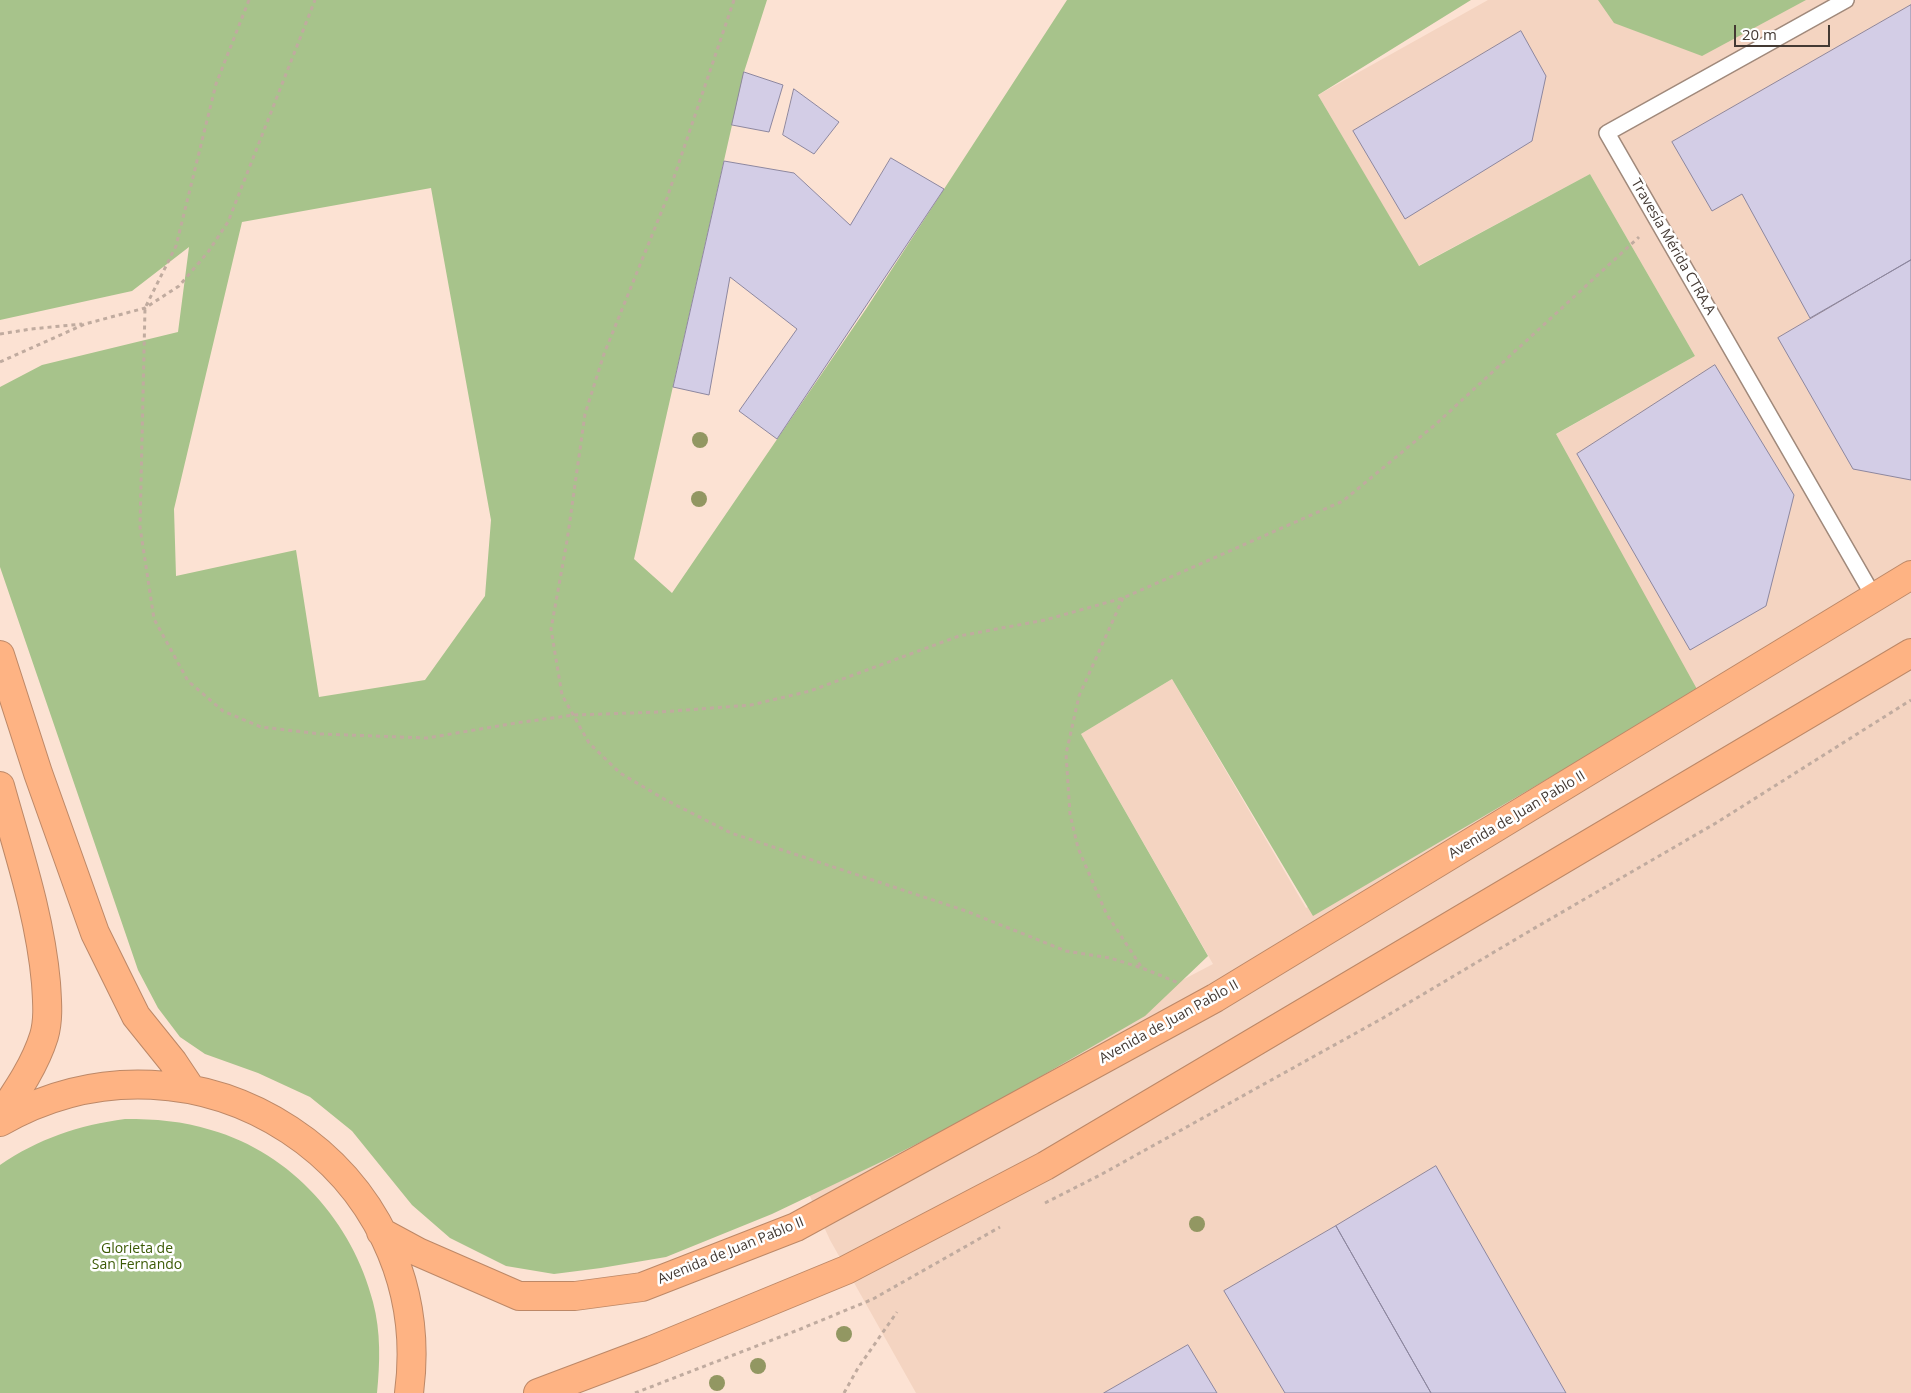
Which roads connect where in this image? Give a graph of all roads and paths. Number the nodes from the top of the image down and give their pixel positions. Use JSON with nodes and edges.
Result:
{"nodes":[{"id":1,"x":249,"y":0,"type":"edge"},
{"id":2,"x":315,"y":0,"type":"edge"},
{"id":3,"x":734,"y":0,"type":"edge"},
{"id":4,"x":1846,"y":0,"type":"edge"},
{"id":5,"x":1657,"y":220,"type":"junction"},
{"id":6,"x":145,"y":308,"type":"junction"},
{"id":7,"x":85,"y":324,"type":"junction"},
{"id":8,"x":0,"y":334,"type":"edge"},
{"id":9,"x":0,"y":362,"type":"edge"},
{"id":10,"x":1911,"y":575,"type":"edge"},
{"id":11,"x":1874,"y":597,"type":"junction"},
{"id":12,"x":1124,"y":598,"type":"junction"},
{"id":13,"x":1911,"y":652,"type":"edge"},
{"id":14,"x":0,"y":655,"type":"edge"},
{"id":15,"x":1911,"y":700,"type":"edge"},
{"id":16,"x":574,"y":715,"type":"junction"},
{"id":17,"x":0,"y":786,"type":"edge"},
{"id":18,"x":1142,"y":968,"type":"junction"},
{"id":19,"x":1215,"y":998,"type":"junction"},
{"id":20,"x":191,"y":1089,"type":"junction"},
{"id":21,"x":0,"y":1116,"type":"edge"},
{"id":22,"x":0,"y":1122,"type":"edge"},
{"id":23,"x":1037,"y":1207,"type":"dead end"},
{"id":24,"x":1004,"y":1224,"type":"dead end"},
{"id":25,"x":381,"y":1232,"type":"junction"},
{"id":26,"x":897,"y":1312,"type":"dead end"},
{"id":27,"x":409,"y":1393,"type":"edge"},
{"id":28,"x":538,"y":1393,"type":"edge"},
{"id":29,"x":634,"y":1393,"type":"edge"},
{"id":30,"x":844,"y":1393,"type":"edge"}],
"edges":[{"from":1,"to":6,"type":"path"},
{"from":2,"to":6,"type":"path"},
{"from":3,"to":16,"type":"path"},
{"from":4,"to":5,"type":"lane","name":"Travesía Mérida CTRA.A"},
{"from":5,"to":11,"type":"lane","name":"Travesía Mérida CTRA.A"},
{"from":5,"to":12,"type":"path"},
{"from":6,"to":7,"type":"path"},
{"from":6,"to":16,"type":"path"},
{"from":7,"to":8,"type":"path"},
{"from":7,"to":9,"type":"path"},
{"from":10,"to":11,"type":"highway","name":"Avenida de Juan Pablo II"},
{"from":11,"to":19,"type":"highway","name":"Avenida de Juan Pablo II"},
{"from":12,"to":16,"type":"path"},
{"from":12,"to":18,"type":"path"},
{"from":13,"to":28,"type":"highway"},
{"from":14,"to":20,"type":"highway"},
{"from":15,"to":23,"type":"path"},
{"from":16,"to":18,"type":"path"},
{"from":17,"to":21,"type":"highway"},
{"from":18,"to":19,"type":"path"},
{"from":19,"to":25,"type":"highway","name":"Avenida de Juan Pablo II"},
{"from":20,"to":22,"type":"highway"},
{"from":20,"to":25,"type":"highway"},
{"from":24,"to":29,"type":"path"},
{"from":25,"to":27,"type":"highway"},
{"from":26,"to":30,"type":"path"}]}
